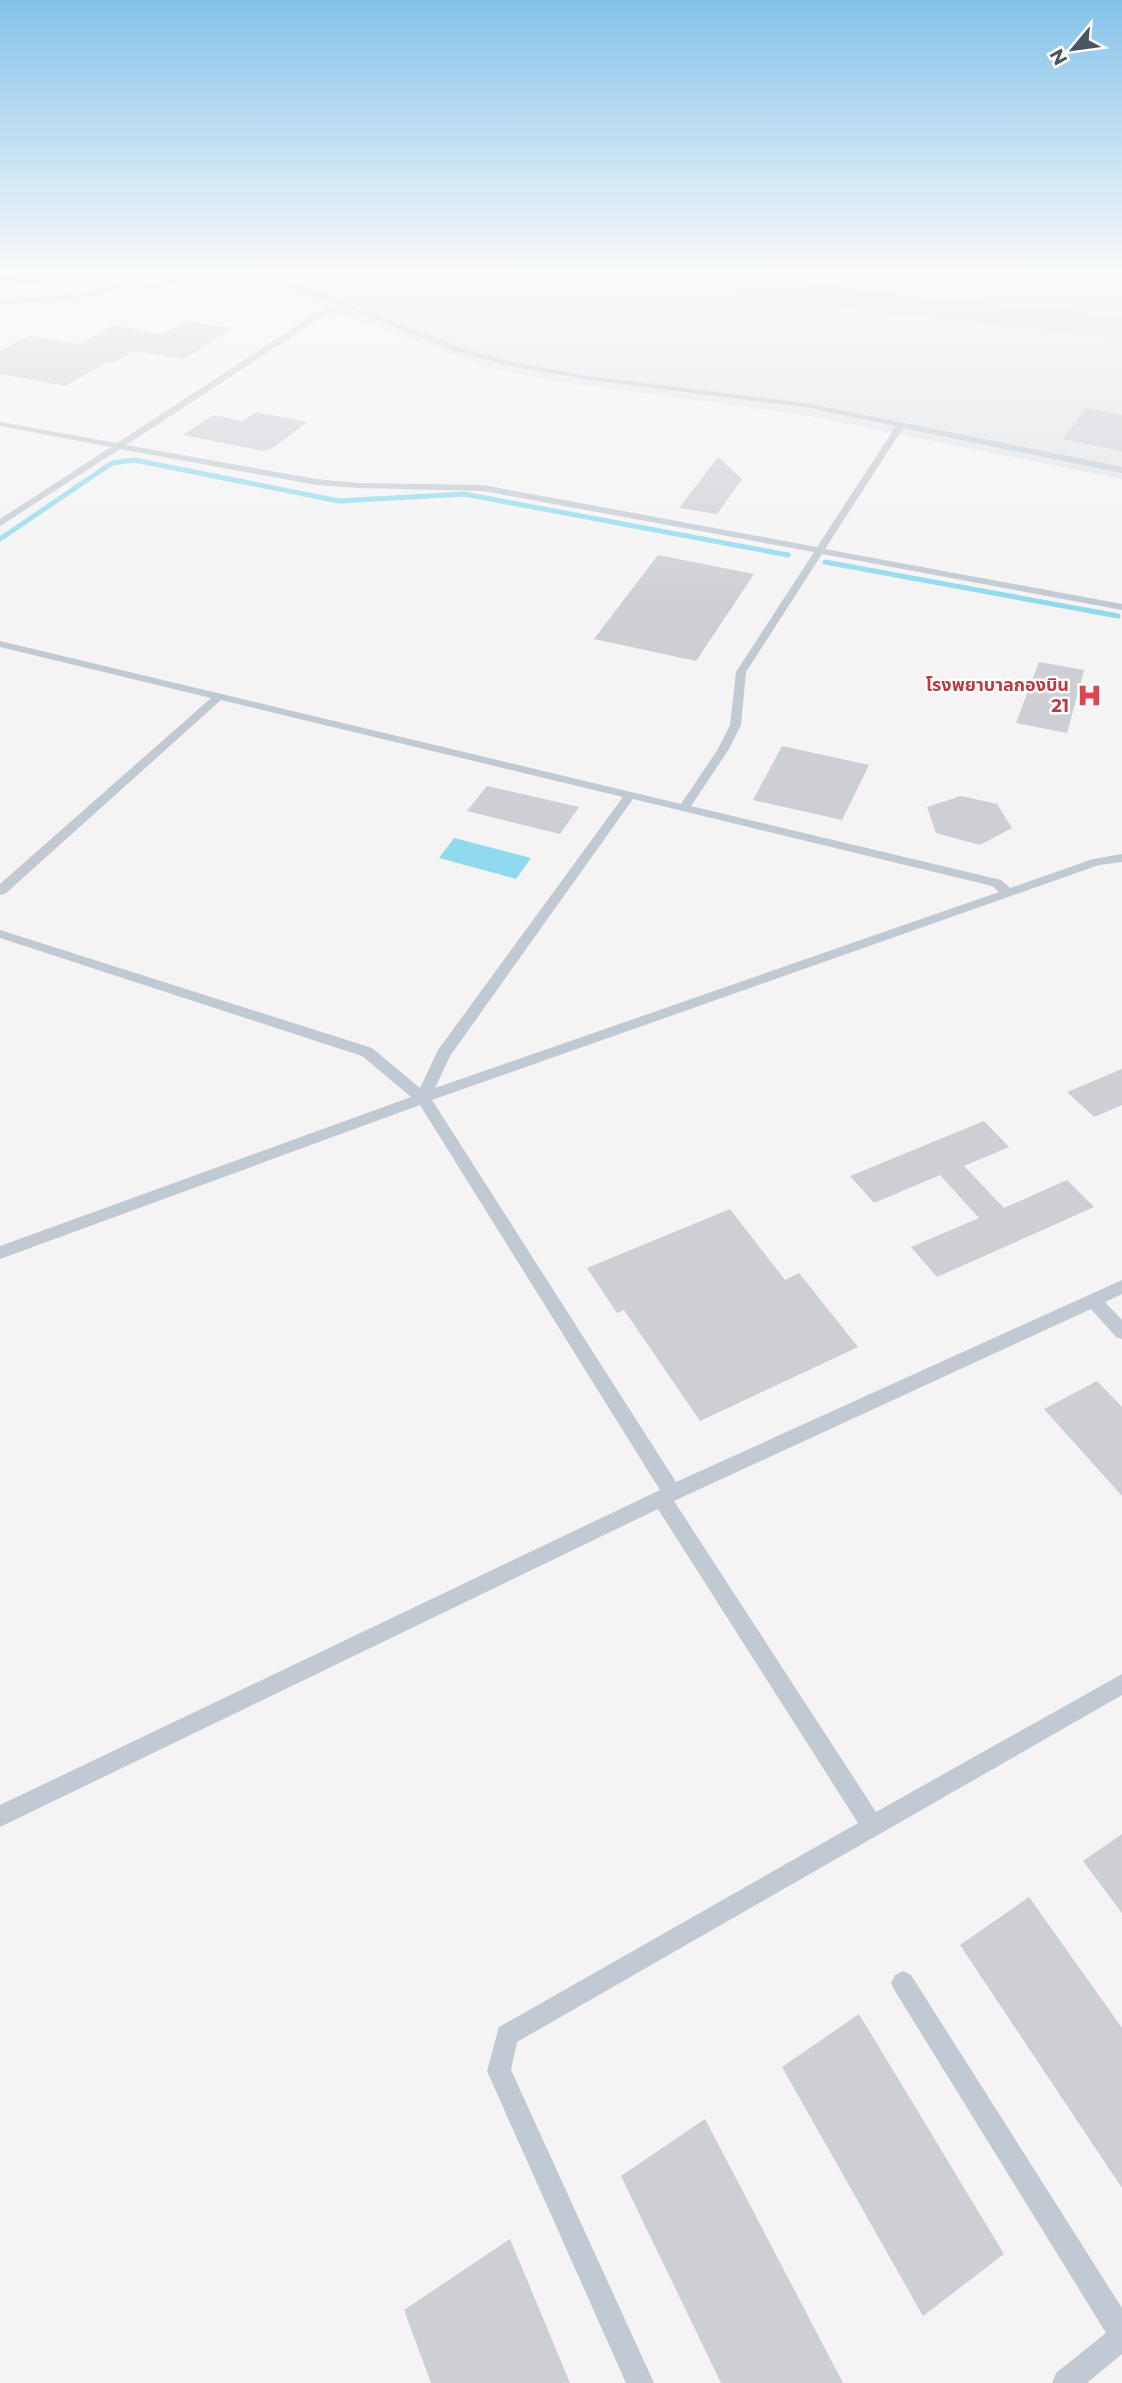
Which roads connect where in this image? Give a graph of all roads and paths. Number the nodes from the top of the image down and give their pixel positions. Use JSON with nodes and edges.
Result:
{"nodes":[{"id":1,"x":214,"y":383,"type":"edge"},
{"id":2,"x":634,"y":383,"type":"edge"},
{"id":3,"x":0,"y":424,"type":"edge"},
{"id":4,"x":901,"y":425,"type":"junction"},
{"id":5,"x":118,"y":446,"type":"junction"},
{"id":6,"x":1122,"y":470,"type":"edge"},
{"id":7,"x":0,"y":523,"type":"edge"},
{"id":8,"x":819,"y":550,"type":"junction"},
{"id":9,"x":1122,"y":607,"type":"edge"},
{"id":10,"x":0,"y":644,"type":"edge"},
{"id":11,"x":221,"y":695,"type":"junction"},
{"id":12,"x":631,"y":795,"type":"junction"},
{"id":13,"x":685,"y":807,"type":"junction"},
{"id":14,"x":1122,"y":858,"type":"edge"},
{"id":15,"x":0,"y":891,"type":"edge"},
{"id":16,"x":1008,"y":893,"type":"junction"},
{"id":17,"x":0,"y":934,"type":"edge"},
{"id":18,"x":423,"y":1098,"type":"junction"},
{"id":19,"x":0,"y":1253,"type":"edge"},
{"id":20,"x":1122,"y":1287,"type":"edge"},
{"id":21,"x":1093,"y":1300,"type":"junction"},
{"id":22,"x":1122,"y":1332,"type":"edge"},
{"id":23,"x":667,"y":1495,"type":"junction"},
{"id":24,"x":1122,"y":1684,"type":"edge"},
{"id":25,"x":0,"y":1816,"type":"edge"},
{"id":26,"x":872,"y":1825,"type":"junction"},
{"id":27,"x":903,"y":1983,"type":"dead end"},
{"id":28,"x":1122,"y":2335,"type":"edge"},
{"id":29,"x":640,"y":2383,"type":"edge"},
{"id":30,"x":1066,"y":2383,"type":"edge"}],
"edges":[{"from":1,"to":5,"type":"lane"},
{"from":2,"to":4,"type":"lane"},
{"from":3,"to":5,"type":"lane"},
{"from":4,"to":6,"type":"lane"},
{"from":4,"to":8,"type":"lane"},
{"from":5,"to":7,"type":"lane"},
{"from":5,"to":8,"type":"lane"},
{"from":8,"to":9,"type":"lane"},
{"from":8,"to":13,"type":"lane"},
{"from":10,"to":11,"type":"lane"},
{"from":11,"to":12,"type":"lane"},
{"from":11,"to":15,"type":"lane"},
{"from":12,"to":13,"type":"lane"},
{"from":12,"to":18,"type":"lane"},
{"from":13,"to":16,"type":"lane"},
{"from":14,"to":16,"type":"lane"},
{"from":16,"to":18,"type":"lane"},
{"from":17,"to":18,"type":"lane"},
{"from":18,"to":19,"type":"lane"},
{"from":18,"to":23,"type":"lane"},
{"from":20,"to":21,"type":"lane"},
{"from":21,"to":22,"type":"lane"},
{"from":21,"to":23,"type":"lane"},
{"from":23,"to":25,"type":"lane"},
{"from":23,"to":26,"type":"lane"},
{"from":24,"to":26,"type":"lane"},
{"from":26,"to":29,"type":"lane"},
{"from":27,"to":28,"type":"lane"},
{"from":28,"to":30,"type":"lane"}]}
